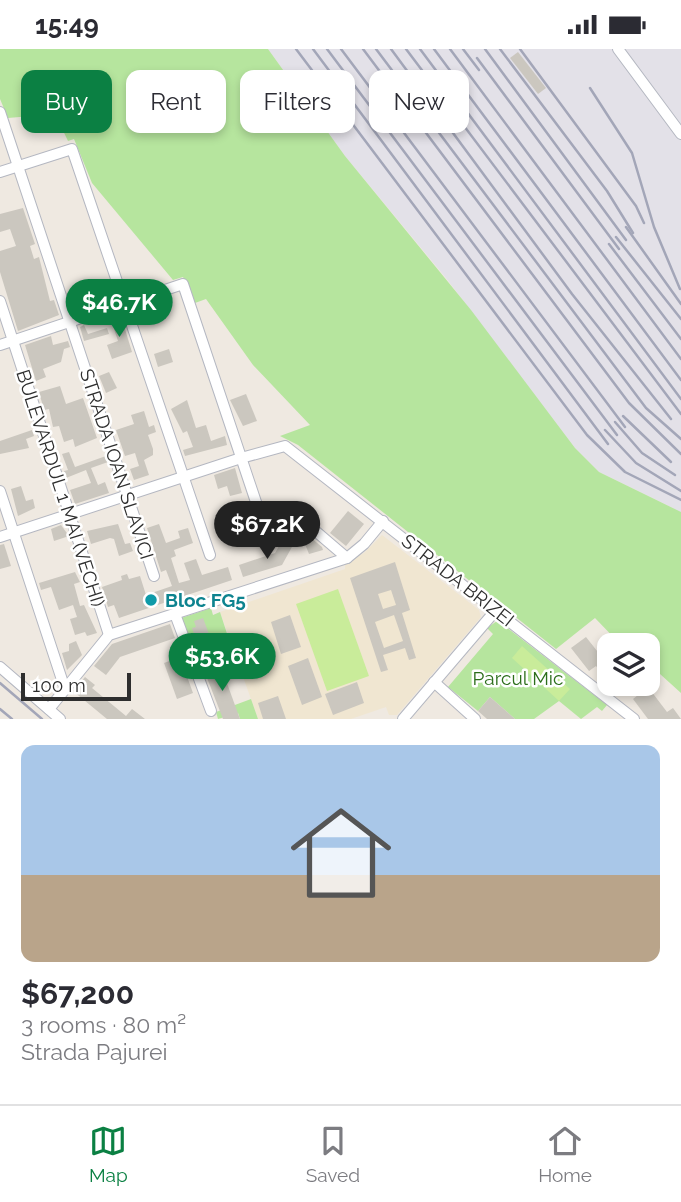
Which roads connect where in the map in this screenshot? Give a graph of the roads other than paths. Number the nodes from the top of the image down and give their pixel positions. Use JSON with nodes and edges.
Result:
{"nodes":[{"id":1,"x":618,"y":49,"type":"edge"},
{"id":2,"x":0,"y":112,"type":"edge"},
{"id":3,"x":681,"y":134,"type":"edge"},
{"id":4,"x":18,"y":166,"type":"junction"},
{"id":5,"x":0,"y":172,"type":"edge"},
{"id":6,"x":0,"y":302,"type":"edge"},
{"id":7,"x":125,"y":303,"type":"junction"},
{"id":8,"x":70,"y":322,"type":"junction"},
{"id":9,"x":13,"y":341,"type":"junction"},
{"id":10,"x":0,"y":345,"type":"edge"},
{"id":11,"x":240,"y":458,"type":"junction"},
{"id":12,"x":184,"y":477,"type":"junction"},
{"id":13,"x":0,"y":491,"type":"edge"},
{"id":14,"x":127,"y":495,"type":"junction"},
{"id":15,"x":258,"y":508,"type":"dead end"},
{"id":16,"x":292,"y":511,"type":"dead end"},
{"id":17,"x":69,"y":514,"type":"junction"},
{"id":18,"x":383,"y":521,"type":"junction"},
{"id":19,"x":14,"y":532,"type":"junction"},
{"id":20,"x":0,"y":537,"type":"edge"},
{"id":21,"x":210,"y":555,"type":"dead end"},
{"id":22,"x":347,"y":558,"type":"junction"},
{"id":23,"x":154,"y":576,"type":"dead end"},
{"id":24,"x":496,"y":610,"type":"junction"},
{"id":25,"x":175,"y":614,"type":"junction"},
{"id":26,"x":109,"y":635,"type":"junction"},
{"id":27,"x":0,"y":667,"type":"edge"},
{"id":28,"x":435,"y":682,"type":"junction"},
{"id":29,"x":65,"y":689,"type":"junction"},
{"id":30,"x":49,"y":709,"type":"junction"},
{"id":31,"x":213,"y":716,"type":"edge"},
{"id":32,"x":60,"y":719,"type":"edge"},
{"id":33,"x":402,"y":719,"type":"edge"},
{"id":34,"x":475,"y":719,"type":"edge"},
{"id":35,"x":634,"y":719,"type":"edge"}],
"edges":[{"from":1,"to":3,"type":"street"},
{"from":2,"to":4,"type":"street","name":"STRADA IOAN SLAVICI"},
{"from":4,"to":5,"type":"street"},
{"from":4,"to":7,"type":"street"},
{"from":4,"to":8,"type":"street","name":"STRADA IOAN SLAVICI"},
{"from":6,"to":9,"type":"street","name":"BULEVARDUL 1 MAI (VECHI)"},
{"from":7,"to":8,"type":"street"},
{"from":7,"to":11,"type":"street"},
{"from":7,"to":12,"type":"street"},
{"from":8,"to":9,"type":"street"},
{"from":8,"to":14,"type":"street","name":"STRADA IOAN SLAVICI"},
{"from":9,"to":10,"type":"street"},
{"from":9,"to":17,"type":"street","name":"BULEVARDUL 1 MAI (VECHI)"},
{"from":11,"to":12,"type":"street"},
{"from":11,"to":15,"type":"street"},
{"from":11,"to":18,"type":"street","name":"STRADA BRIZEI"},
{"from":12,"to":14,"type":"street"},
{"from":12,"to":21,"type":"street"},
{"from":13,"to":19,"type":"street"},
{"from":14,"to":17,"type":"street"},
{"from":14,"to":23,"type":"street","name":"STRADA IOAN SLAVICI"},
{"from":16,"to":22,"type":"street"},
{"from":17,"to":19,"type":"street"},
{"from":17,"to":26,"type":"street","name":"BULEVARDUL 1 MAI (VECHI)"},
{"from":18,"to":22,"type":"street"},
{"from":18,"to":24,"type":"street","name":"STRADA BRIZEI"},
{"from":19,"to":20,"type":"street"},
{"from":19,"to":29,"type":"street"},
{"from":22,"to":25,"type":"street"},
{"from":24,"to":28,"type":"street"},
{"from":24,"to":35,"type":"street","name":"STRADA BRIZEI"},
{"from":25,"to":26,"type":"street"},
{"from":25,"to":31,"type":"street"},
{"from":26,"to":29,"type":"street"},
{"from":27,"to":30,"type":"street"},
{"from":28,"to":33,"type":"street"},
{"from":28,"to":34,"type":"street"},
{"from":29,"to":30,"type":"street"},
{"from":30,"to":32,"type":"street"}]}
